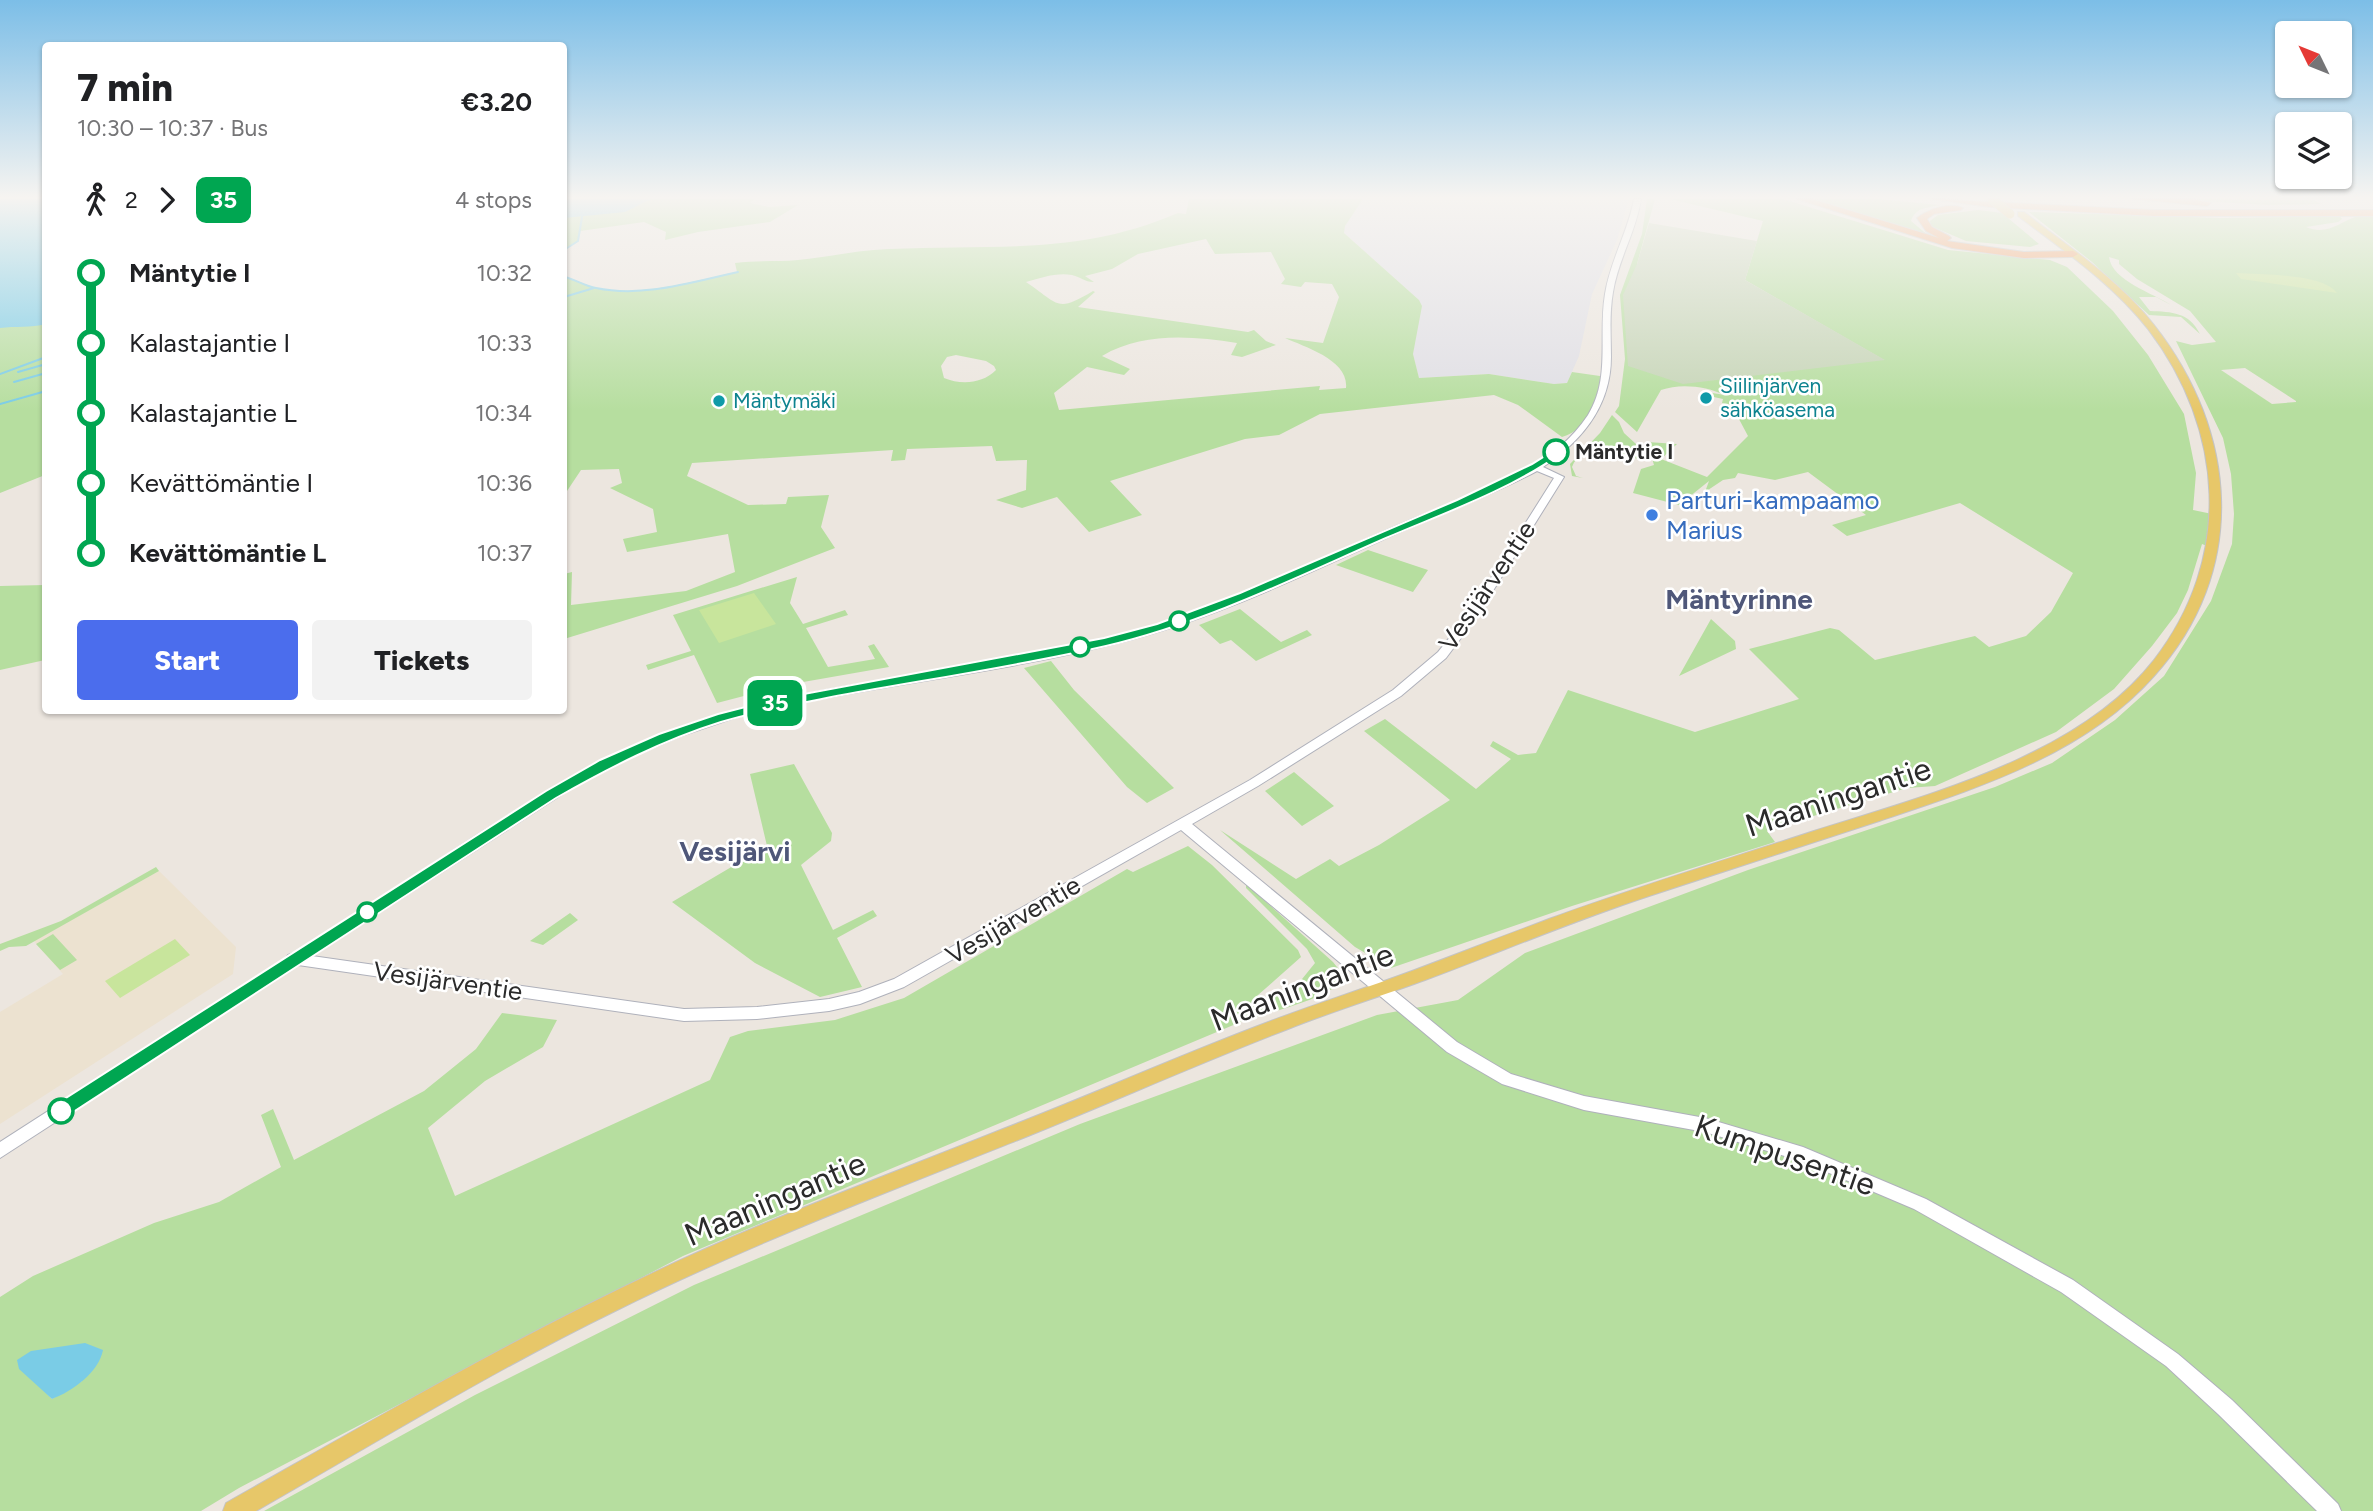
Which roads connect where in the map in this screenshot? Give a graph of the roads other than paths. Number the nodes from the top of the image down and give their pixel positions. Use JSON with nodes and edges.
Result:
{"nodes":[{"id":1,"x":1616,"y":270,"type":"edge"},
{"id":2,"x":2084,"y":270,"type":"edge"},
{"id":3,"x":1536,"y":467,"type":"junction"},
{"id":4,"x":1183,"y":824,"type":"junction"},
{"id":5,"x":293,"y":959,"type":"junction"},
{"id":6,"x":1380,"y":989,"type":"junction"},
{"id":7,"x":0,"y":1151,"type":"edge"},
{"id":8,"x":234,"y":1511,"type":"edge"},
{"id":9,"x":2331,"y":1511,"type":"edge"}],
"edges":[{"from":1,"to":3,"type":"street"},
{"from":2,"to":6,"type":"main road","name":"Maaningantie"},
{"from":3,"to":4,"type":"street","name":"Vesijärventie"},
{"from":3,"to":5,"type":"street"},
{"from":4,"to":5,"type":"street","name":"Vesijärventie"},
{"from":4,"to":6,"type":"street","name":"Kumpusentie"},
{"from":5,"to":7,"type":"street"},
{"from":6,"to":8,"type":"main road","name":"Maaningantie"},
{"from":6,"to":9,"type":"street","name":"Kumpusentie"}]}
